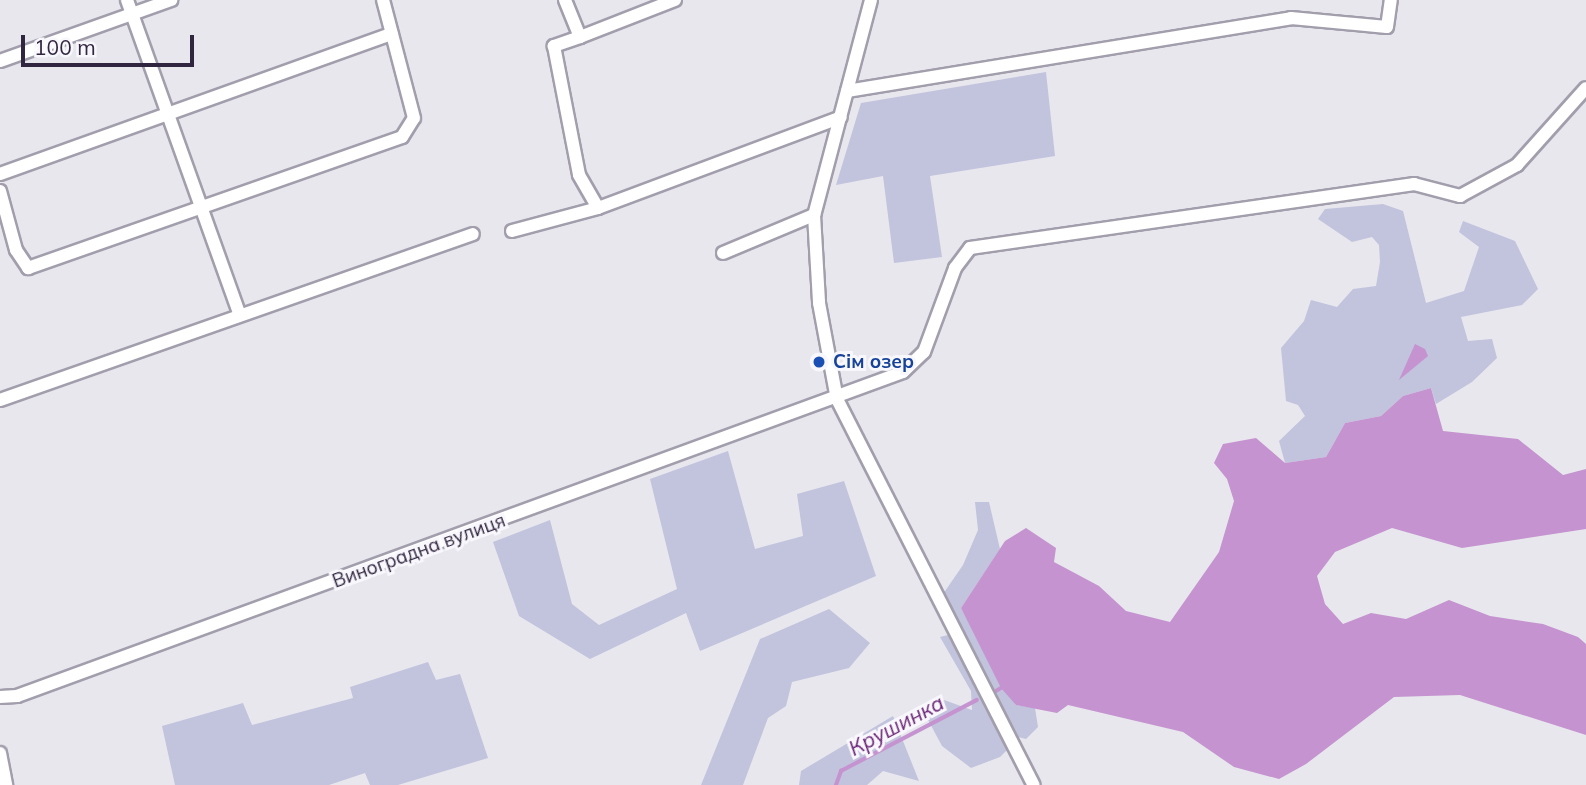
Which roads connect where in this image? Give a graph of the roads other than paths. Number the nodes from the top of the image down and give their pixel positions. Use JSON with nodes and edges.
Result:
{"nodes":[{"id":1,"x":127,"y":0,"type":"edge"},
{"id":2,"x":171,"y":0,"type":"edge"},
{"id":3,"x":383,"y":0,"type":"edge"},
{"id":4,"x":565,"y":0,"type":"edge"},
{"id":5,"x":675,"y":0,"type":"edge"},
{"id":6,"x":871,"y":0,"type":"edge"},
{"id":7,"x":1391,"y":0,"type":"edge"},
{"id":8,"x":132,"y":13,"type":"junction"},
{"id":9,"x":392,"y":34,"type":"junction"},
{"id":10,"x":580,"y":37,"type":"junction"},
{"id":11,"x":0,"y":61,"type":"edge"},
{"id":12,"x":1586,"y":88,"type":"edge"},
{"id":13,"x":848,"y":91,"type":"junction"},
{"id":14,"x":169,"y":113,"type":"junction"},
{"id":15,"x":841,"y":117,"type":"junction"},
{"id":16,"x":0,"y":174,"type":"edge"},
{"id":17,"x":0,"y":191,"type":"edge"},
{"id":18,"x":201,"y":205,"type":"junction"},
{"id":19,"x":598,"y":208,"type":"junction"},
{"id":20,"x":814,"y":215,"type":"junction"},
{"id":21,"x":512,"y":231,"type":"dead end"},
{"id":22,"x":473,"y":234,"type":"dead end"},
{"id":23,"x":723,"y":253,"type":"dead end"},
{"id":24,"x":239,"y":312,"type":"junction"},
{"id":25,"x":837,"y":399,"type":"junction"},
{"id":26,"x":0,"y":400,"type":"edge"},
{"id":27,"x":0,"y":698,"type":"edge"},
{"id":28,"x":0,"y":753,"type":"edge"},
{"id":29,"x":6,"y":785,"type":"edge"},
{"id":30,"x":1034,"y":785,"type":"edge"}],
"edges":[{"from":1,"to":8,"type":"street"},
{"from":2,"to":8,"type":"street"},
{"from":3,"to":9,"type":"street"},
{"from":4,"to":10,"type":"street"},
{"from":5,"to":10,"type":"street"},
{"from":6,"to":13,"type":"street"},
{"from":7,"to":13,"type":"street"},
{"from":8,"to":11,"type":"street"},
{"from":8,"to":14,"type":"street"},
{"from":9,"to":14,"type":"street"},
{"from":9,"to":18,"type":"street"},
{"from":10,"to":19,"type":"street"},
{"from":12,"to":25,"type":"street","name":"Виноградна вулиця"},
{"from":13,"to":15,"type":"street"},
{"from":14,"to":16,"type":"street"},
{"from":14,"to":18,"type":"street"},
{"from":15,"to":19,"type":"street"},
{"from":15,"to":20,"type":"street"},
{"from":17,"to":18,"type":"street"},
{"from":18,"to":24,"type":"street"},
{"from":19,"to":21,"type":"street"},
{"from":20,"to":23,"type":"street"},
{"from":20,"to":25,"type":"street"},
{"from":22,"to":24,"type":"street"},
{"from":24,"to":26,"type":"street"},
{"from":25,"to":27,"type":"street","name":"Виноградна вулиця"},
{"from":25,"to":30,"type":"street"},
{"from":28,"to":29,"type":"street"}]}
